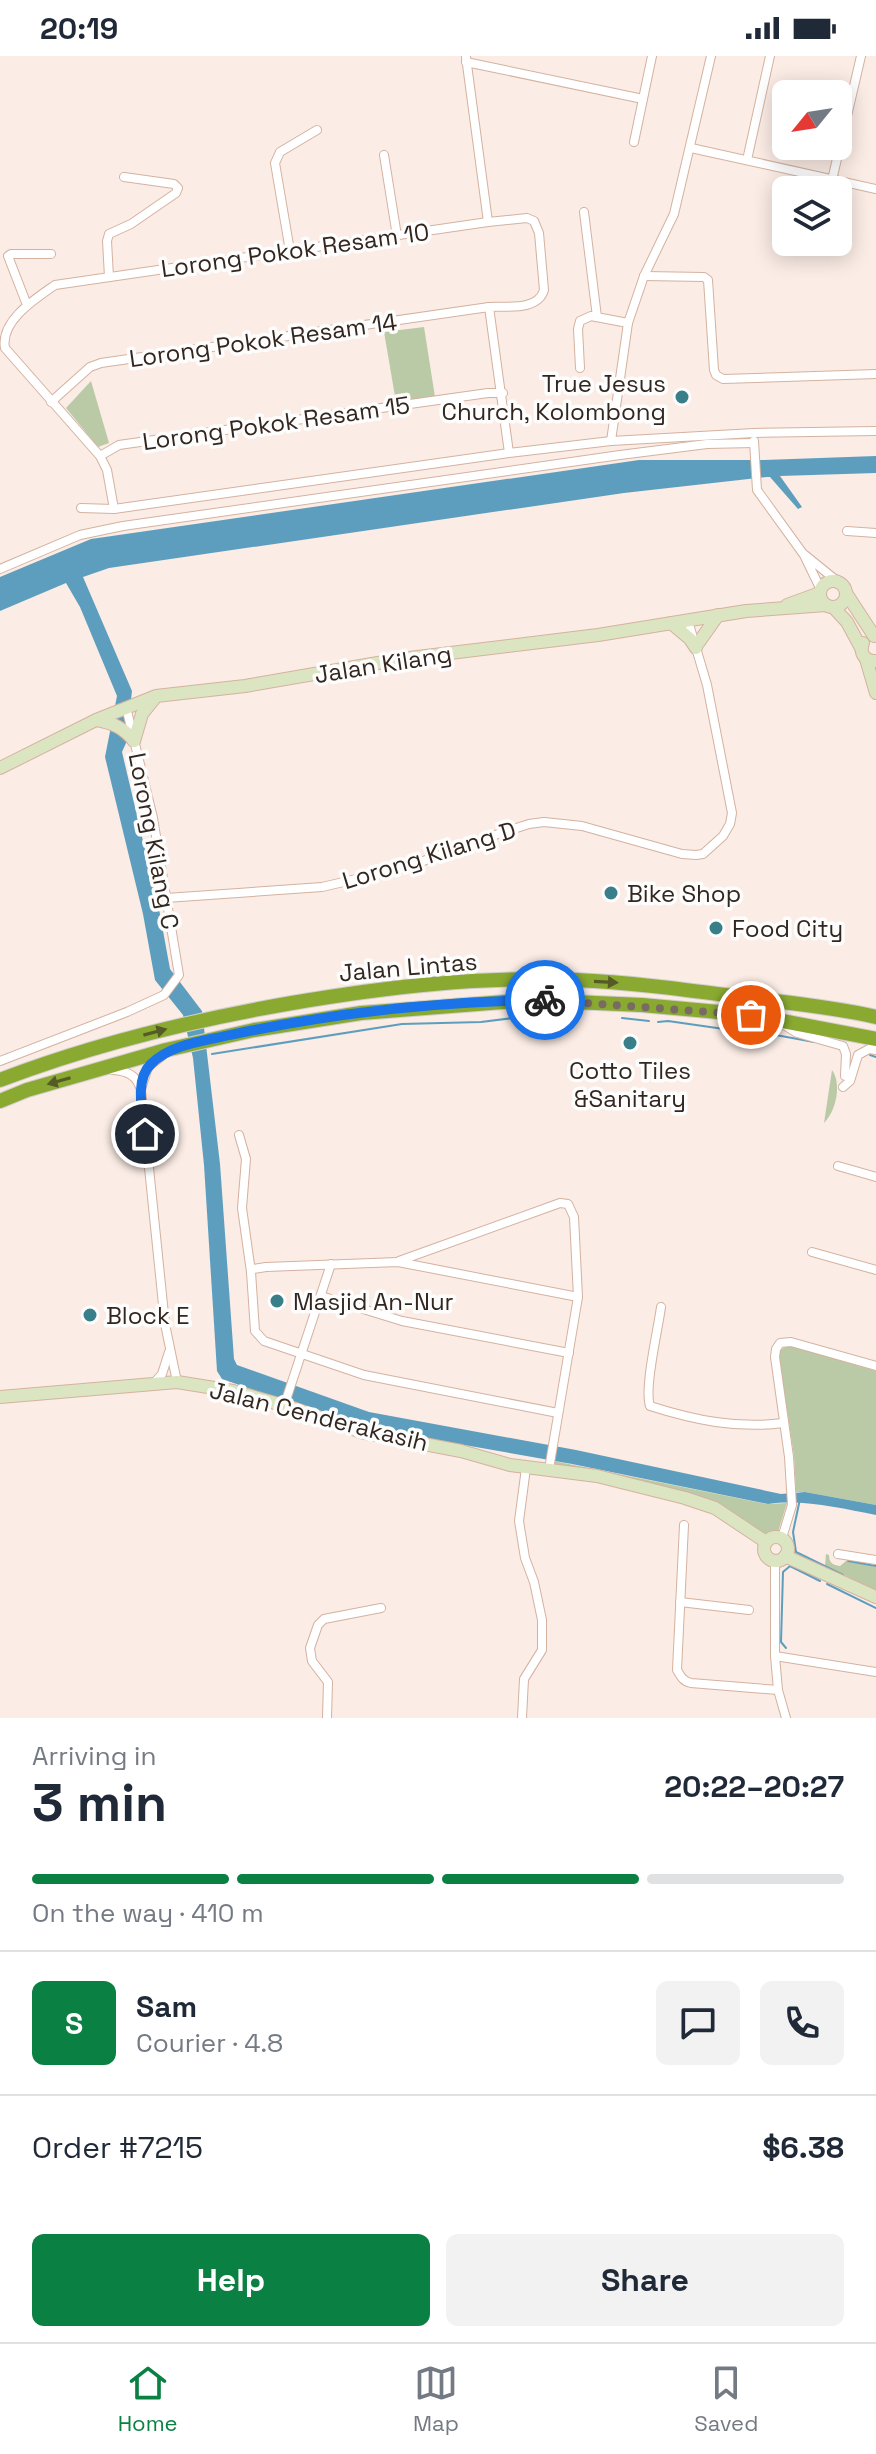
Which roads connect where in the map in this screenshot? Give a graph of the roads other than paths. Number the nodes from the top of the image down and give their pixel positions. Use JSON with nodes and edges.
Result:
{"nodes":[{"id":1,"x":652,"y":56,"type":"edge"},
{"id":2,"x":711,"y":56,"type":"edge"},
{"id":3,"x":770,"y":56,"type":"edge"},
{"id":4,"x":861,"y":56,"type":"edge"},
{"id":5,"x":466,"y":59,"type":"edge"},
{"id":6,"x":643,"y":99,"type":"junction"},
{"id":7,"x":317,"y":130,"type":"dead end"},
{"id":8,"x":634,"y":142,"type":"dead end"},
{"id":9,"x":691,"y":148,"type":"junction"},
{"id":10,"x":384,"y":155,"type":"dead end"},
{"id":11,"x":747,"y":160,"type":"junction"},
{"id":12,"x":815,"y":176,"type":"edge"},
{"id":13,"x":833,"y":176,"type":"edge"},
{"id":14,"x":124,"y":177,"type":"dead end"},
{"id":15,"x":852,"y":184,"type":"edge"},
{"id":16,"x":876,"y":189,"type":"edge"},
{"id":17,"x":584,"y":212,"type":"dead end"},
{"id":18,"x":488,"y":222,"type":"junction"},
{"id":19,"x":397,"y":236,"type":"junction"},
{"id":20,"x":290,"y":251,"type":"junction"},
{"id":21,"x":51,"y":254,"type":"dead end"},
{"id":22,"x":644,"y":276,"type":"junction"},
{"id":23,"x":109,"y":277,"type":"junction"},
{"id":24,"x":542,"y":297,"type":"joint"},
{"id":25,"x":27,"y":305,"type":"junction"},
{"id":26,"x":489,"y":307,"type":"junction"},
{"id":27,"x":597,"y":317,"type":"junction"},
{"id":28,"x":628,"y":323,"type":"junction"},
{"id":29,"x":580,"y":368,"type":"dead end"},
{"id":30,"x":876,"y":374,"type":"edge"},
{"id":31,"x":503,"y":393,"type":"junction"},
{"id":32,"x":51,"y":402,"type":"junction"},
{"id":33,"x":876,"y":431,"type":"edge"},
{"id":34,"x":754,"y":433,"type":"junction"},
{"id":35,"x":611,"y":441,"type":"junction"},
{"id":36,"x":754,"y":443,"type":"junction"},
{"id":37,"x":509,"y":453,"type":"junction"},
{"id":38,"x":100,"y":456,"type":"junction"},
{"id":39,"x":81,"y":508,"type":"dead end"},
{"id":40,"x":114,"y":509,"type":"junction"},
{"id":41,"x":847,"y":531,"type":"dead end"},
{"id":42,"x":876,"y":533,"type":"edge"},
{"id":43,"x":804,"y":555,"type":"junction"},
{"id":44,"x":0,"y":569,"type":"edge"},
{"id":45,"x":837,"y":581,"type":"junction"},
{"id":46,"x":846,"y":593,"type":"junction"},
{"id":47,"x":825,"y":599,"type":"junction"},
{"id":48,"x":718,"y":615,"type":"junction"},
{"id":49,"x":691,"y":620,"type":"junction"},
{"id":50,"x":671,"y":623,"type":"junction"},
{"id":51,"x":875,"y":636,"type":"edge"},
{"id":52,"x":698,"y":645,"type":"junction"},
{"id":53,"x":868,"y":656,"type":"edge"},
{"id":54,"x":876,"y":693,"type":"edge"},
{"id":55,"x":156,"y":696,"type":"junction"},
{"id":56,"x":126,"y":707,"type":"junction"},
{"id":57,"x":96,"y":720,"type":"junction"},
{"id":58,"x":134,"y":741,"type":"junction"},
{"id":59,"x":0,"y":768,"type":"edge"},
{"id":60,"x":166,"y":898,"type":"junction"},
{"id":61,"x":678,"y":988,"type":"junction"},
{"id":62,"x":840,"y":1009,"type":"junction"},
{"id":63,"x":876,"y":1009,"type":"edge"},
{"id":64,"x":876,"y":1017,"type":"edge"},
{"id":65,"x":776,"y":1020,"type":"junction"},
{"id":66,"x":854,"y":1033,"type":"junction"},
{"id":67,"x":876,"y":1039,"type":"edge"},
{"id":68,"x":188,"y":1044,"type":"junction"},
{"id":69,"x":876,"y":1050,"type":"edge"},
{"id":70,"x":0,"y":1061,"type":"edge"},
{"id":71,"x":100,"y":1069,"type":"junction"},
{"id":72,"x":0,"y":1080,"type":"edge"},
{"id":73,"x":843,"y":1087,"type":"dead end"},
{"id":74,"x":141,"y":1090,"type":"junction"},
{"id":75,"x":0,"y":1101,"type":"edge"},
{"id":76,"x":239,"y":1135,"type":"dead end"},
{"id":77,"x":838,"y":1166,"type":"dead end"},
{"id":78,"x":876,"y":1177,"type":"edge"},
{"id":79,"x":812,"y":1252,"type":"dead end"},
{"id":80,"x":398,"y":1262,"type":"junction"},
{"id":81,"x":331,"y":1264,"type":"junction"},
{"id":82,"x":876,"y":1270,"type":"edge"},
{"id":83,"x":251,"y":1272,"type":"junction"},
{"id":84,"x":321,"y":1296,"type":"junction"},
{"id":85,"x":578,"y":1297,"type":"junction"},
{"id":86,"x":661,"y":1307,"type":"dead end"},
{"id":87,"x":169,"y":1352,"type":"junction"},
{"id":88,"x":302,"y":1353,"type":"junction"},
{"id":89,"x":569,"y":1353,"type":"junction"},
{"id":90,"x":876,"y":1366,"type":"edge"},
{"id":91,"x":177,"y":1382,"type":"junction"},
{"id":92,"x":153,"y":1384,"type":"junction"},
{"id":93,"x":0,"y":1397,"type":"edge"},
{"id":94,"x":285,"y":1404,"type":"junction"},
{"id":95,"x":558,"y":1413,"type":"junction"},
{"id":96,"x":783,"y":1423,"type":"junction"},
{"id":97,"x":550,"y":1466,"type":"junction"},
{"id":98,"x":526,"y":1468,"type":"junction"},
{"id":99,"x":684,"y":1525,"type":"dead end"},
{"id":100,"x":782,"y":1538,"type":"junction"},
{"id":101,"x":766,"y":1542,"type":"junction"},
{"id":102,"x":838,"y":1554,"type":"dead end"},
{"id":103,"x":780,"y":1558,"type":"junction"},
{"id":104,"x":876,"y":1560,"type":"edge"},
{"id":105,"x":876,"y":1597,"type":"edge"},
{"id":106,"x":680,"y":1602,"type":"junction"},
{"id":107,"x":381,"y":1608,"type":"dead end"},
{"id":108,"x":749,"y":1610,"type":"dead end"},
{"id":109,"x":775,"y":1656,"type":"junction"},
{"id":110,"x":876,"y":1672,"type":"edge"},
{"id":111,"x":778,"y":1690,"type":"junction"},
{"id":112,"x":327,"y":1718,"type":"edge"},
{"id":113,"x":522,"y":1718,"type":"edge"},
{"id":114,"x":786,"y":1718,"type":"edge"}],
"edges":[{"from":1,"to":6,"type":"street"},
{"from":2,"to":9,"type":"street"},
{"from":3,"to":11,"type":"street"},
{"from":4,"to":13,"type":"street"},
{"from":5,"to":6,"type":"street"},
{"from":5,"to":18,"type":"street"},
{"from":6,"to":8,"type":"street"},
{"from":7,"to":20,"type":"street"},
{"from":9,"to":11,"type":"street"},
{"from":9,"to":22,"type":"street"},
{"from":10,"to":19,"type":"street"},
{"from":11,"to":12,"type":"street"},
{"from":14,"to":23,"type":"street"},
{"from":15,"to":16,"type":"street"},
{"from":17,"to":27,"type":"street"},
{"from":18,"to":19,"type":"street","name":"Lorong Pokok Resam 10"},
{"from":18,"to":24,"type":"street","name":"Lorong Pokok Resam 10"},
{"from":19,"to":20,"type":"street","name":"Lorong Pokok Resam 10"},
{"from":20,"to":23,"type":"street","name":"Lorong Pokok Resam 10"},
{"from":21,"to":25,"type":"street"},
{"from":22,"to":28,"type":"street"},
{"from":22,"to":30,"type":"street"},
{"from":23,"to":25,"type":"street","name":"Lorong Pokok Resam 10"},
{"from":24,"to":26,"type":"street","name":"Lorong Pokok Resam 14"},
{"from":25,"to":32,"type":"street","name":"Lorong Pokok Resam 10"},
{"from":26,"to":31,"type":"street"},
{"from":26,"to":32,"type":"street","name":"Lorong Pokok Resam 14"},
{"from":27,"to":28,"type":"street"},
{"from":27,"to":29,"type":"street"},
{"from":28,"to":35,"type":"street"},
{"from":31,"to":37,"type":"street"},
{"from":31,"to":38,"type":"street","name":"Lorong Pokok Resam 15"},
{"from":32,"to":38,"type":"street"},
{"from":33,"to":34,"type":"street"},
{"from":34,"to":35,"type":"street"},
{"from":34,"to":36,"type":"street"},
{"from":35,"to":37,"type":"street"},
{"from":36,"to":43,"type":"street"},
{"from":36,"to":44,"type":"street"},
{"from":37,"to":40,"type":"street"},
{"from":38,"to":40,"type":"street"},
{"from":39,"to":40,"type":"street"},
{"from":41,"to":42,"type":"street"},
{"from":43,"to":45,"type":"street"},
{"from":43,"to":47,"type":"street"},
{"from":45,"to":46,"type":"street"},
{"from":45,"to":47,"type":"street"},
{"from":46,"to":47,"type":"street"},
{"from":46,"to":51,"type":"street"},
{"from":47,"to":48,"type":"street","name":"Jalan Kilang"},
{"from":47,"to":53,"type":"street"},
{"from":48,"to":49,"type":"street","name":"Jalan Kilang"},
{"from":48,"to":52,"type":"street"},
{"from":49,"to":50,"type":"street","name":"Jalan Kilang"},
{"from":49,"to":52,"type":"street"},
{"from":50,"to":52,"type":"street"},
{"from":50,"to":55,"type":"street","name":"Jalan Kilang"},
{"from":51,"to":53,"type":"street"},
{"from":52,"to":60,"type":"street","name":"Lorong Kilang D"},
{"from":53,"to":54,"type":"street"},
{"from":55,"to":56,"type":"street","name":"Jalan Kilang"},
{"from":55,"to":58,"type":"street"},
{"from":56,"to":57,"type":"street","name":"Jalan Kilang"},
{"from":56,"to":58,"type":"street","name":"Lorong Kilang C"},
{"from":57,"to":58,"type":"street"},
{"from":57,"to":59,"type":"street","name":"Jalan Kilang"},
{"from":58,"to":60,"type":"street","name":"Lorong Kilang C"},
{"from":60,"to":70,"type":"street","name":"Lorong Kilang C"},
{"from":61,"to":62,"type":"highway","name":"Jalan Lintas"},
{"from":61,"to":66,"type":"highway"},
{"from":72,"to":61,"type":"highway","name":"Jalan Lintas","one_way":true},
{"from":62,"to":63,"type":"highway"},
{"from":62,"to":64,"type":"highway","name":"Jalan Lintas"},
{"from":65,"to":66,"type":"highway","name":"Jalan Lintas"},
{"from":65,"to":66,"type":"street"},
{"from":65,"to":68,"type":"highway","name":"Jalan Lintas"},
{"from":66,"to":67,"type":"highway","name":"Jalan Lintas"},
{"from":68,"to":71,"type":"highway","name":"Jalan Lintas"},
{"from":68,"to":74,"type":"street"},
{"from":69,"to":73,"type":"street"},
{"from":71,"to":74,"type":"street"},
{"from":71,"to":75,"type":"highway","name":"Jalan Lintas","one_way":true},
{"from":74,"to":87,"type":"street"},
{"from":76,"to":83,"type":"street"},
{"from":77,"to":78,"type":"street"},
{"from":79,"to":82,"type":"street"},
{"from":80,"to":81,"type":"street"},
{"from":80,"to":85,"type":"street"},
{"from":80,"to":85,"type":"street"},
{"from":81,"to":83,"type":"street"},
{"from":81,"to":84,"type":"street"},
{"from":83,"to":88,"type":"street"},
{"from":84,"to":88,"type":"street"},
{"from":84,"to":89,"type":"street"},
{"from":85,"to":89,"type":"street"},
{"from":86,"to":96,"type":"street"},
{"from":87,"to":91,"type":"street"},
{"from":87,"to":92,"type":"street"},
{"from":88,"to":94,"type":"street"},
{"from":88,"to":95,"type":"street"},
{"from":89,"to":95,"type":"street"},
{"from":90,"to":96,"type":"street"},
{"from":91,"to":92,"type":"street","name":"Jalan Cenderakasih"},
{"from":91,"to":94,"type":"street","name":"Jalan Cenderakasih"},
{"from":92,"to":93,"type":"street","name":"Jalan Cenderakasih"},
{"from":94,"to":98,"type":"street","name":"Jalan Cenderakasih"},
{"from":95,"to":97,"type":"street"},
{"from":96,"to":100,"type":"street"},
{"from":97,"to":98,"type":"street","name":"Jalan Cenderakasih"},
{"from":97,"to":101,"type":"street","name":"Jalan Cenderakasih"},
{"from":98,"to":113,"type":"street"},
{"from":99,"to":106,"type":"street"},
{"from":100,"to":101,"type":"street"},
{"from":100,"to":103,"type":"street"},
{"from":101,"to":103,"type":"street"},
{"from":102,"to":104,"type":"street"},
{"from":103,"to":105,"type":"street"},
{"from":103,"to":109,"type":"street"},
{"from":106,"to":108,"type":"street"},
{"from":106,"to":111,"type":"street"},
{"from":107,"to":112,"type":"street"},
{"from":109,"to":110,"type":"street"},
{"from":109,"to":111,"type":"street"},
{"from":111,"to":114,"type":"street"}]}
